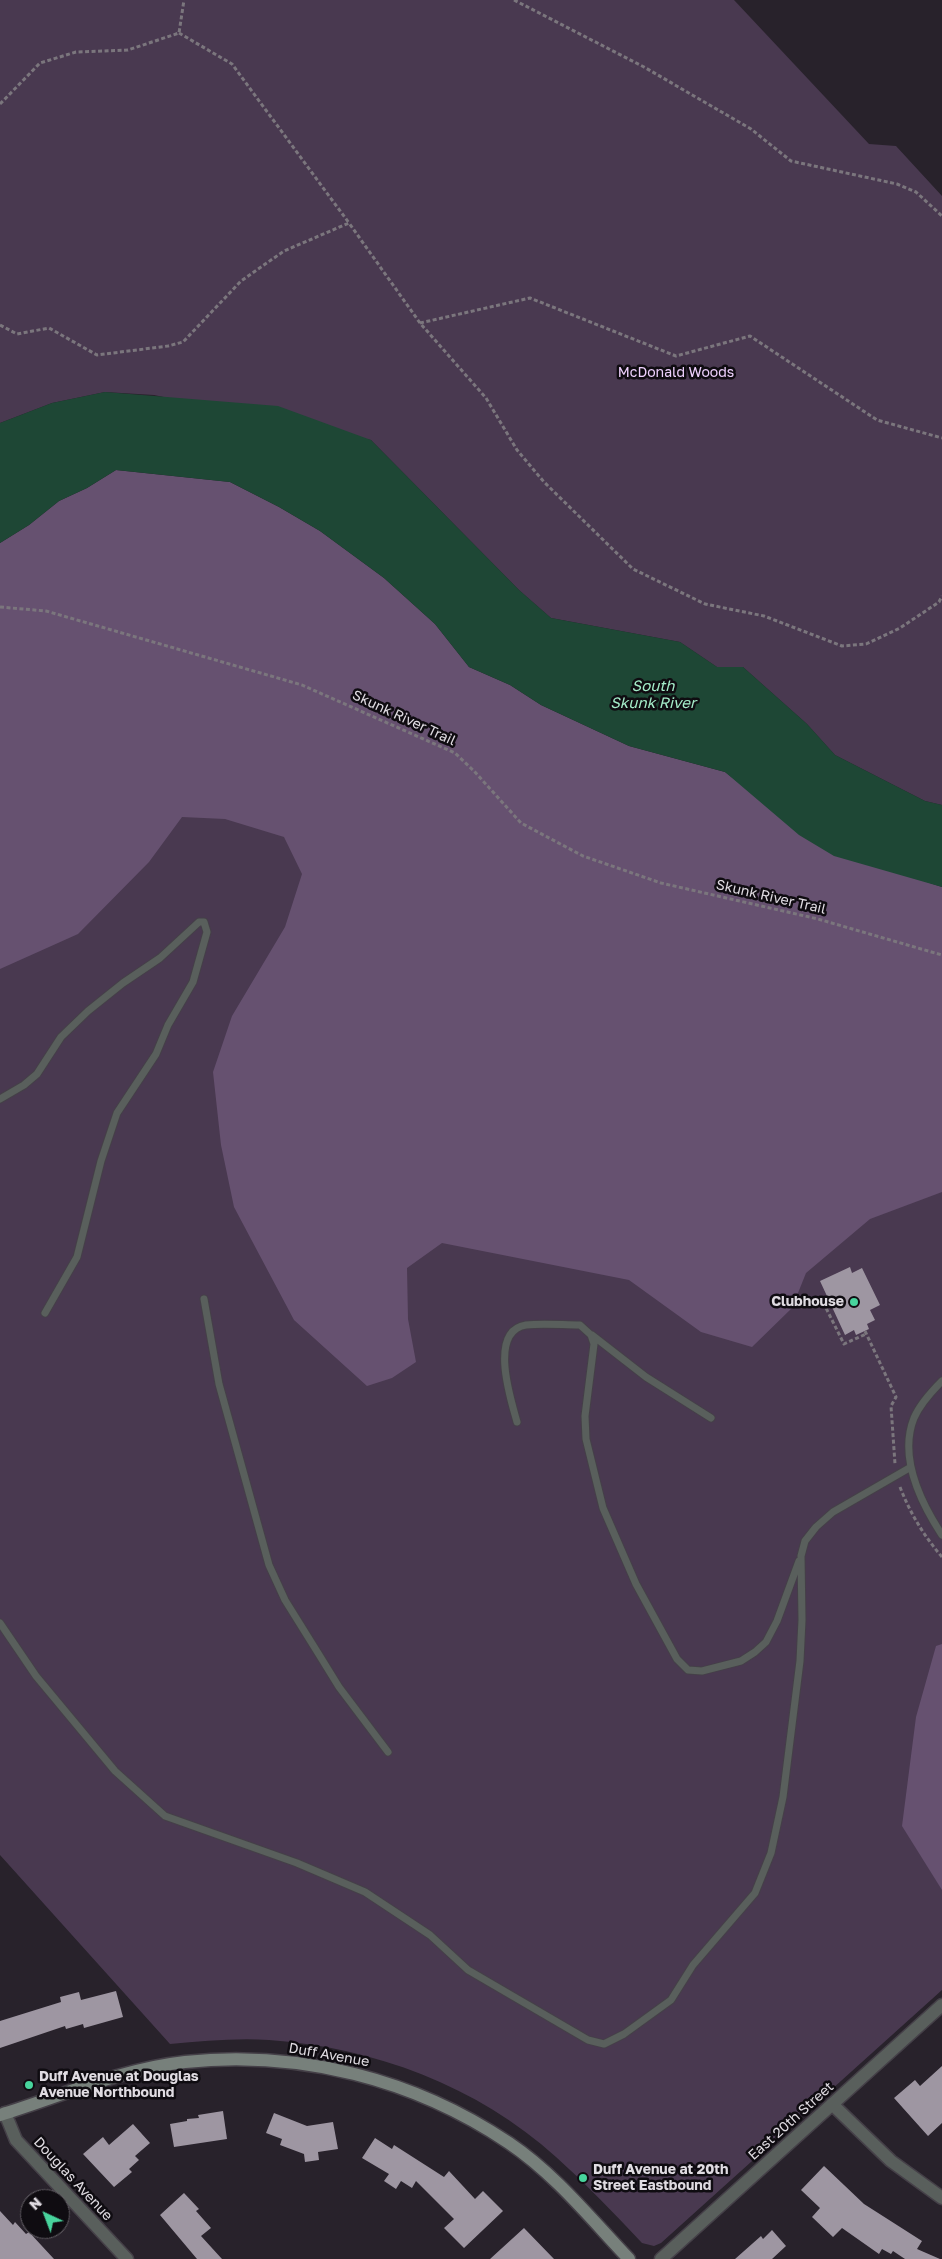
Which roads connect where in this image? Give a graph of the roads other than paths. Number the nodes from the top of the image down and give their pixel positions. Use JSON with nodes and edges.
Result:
{"nodes":[{"id":1,"x":0,"y":1099,"type":"edge"},
{"id":2,"x":204,"y":1299,"type":"dead end"},
{"id":3,"x":45,"y":1313,"type":"dead end"},
{"id":4,"x":592,"y":1335,"type":"junction"},
{"id":5,"x":942,"y":1381,"type":"edge"},
{"id":6,"x":711,"y":1418,"type":"dead end"},
{"id":7,"x":517,"y":1422,"type":"dead end"},
{"id":8,"x":911,"y":1467,"type":"junction"},
{"id":9,"x":942,"y":1536,"type":"edge"},
{"id":10,"x":801,"y":1556,"type":"junction"},
{"id":11,"x":0,"y":1623,"type":"edge"},
{"id":12,"x":388,"y":1752,"type":"dead end"},
{"id":13,"x":942,"y":2005,"type":"edge"},
{"id":14,"x":832,"y":2104,"type":"junction"},
{"id":15,"x":2,"y":2114,"type":"edge"},
{"id":16,"x":942,"y":2198,"type":"edge"},
{"id":17,"x":127,"y":2259,"type":"edge"},
{"id":18,"x":629,"y":2259,"type":"edge"},
{"id":19,"x":661,"y":2259,"type":"edge"}],
"edges":[{"from":1,"to":3,"type":"lane"},
{"from":2,"to":12,"type":"lane"},
{"from":4,"to":6,"type":"lane"},
{"from":4,"to":7,"type":"lane"},
{"from":4,"to":10,"type":"lane"},
{"from":5,"to":8,"type":"lane"},
{"from":8,"to":9,"type":"lane"},
{"from":8,"to":10,"type":"lane"},
{"from":10,"to":11,"type":"lane"},
{"from":13,"to":14,"type":"street","name":"East 20th Street"},
{"from":14,"to":16,"type":"street"},
{"from":14,"to":19,"type":"street","name":"East 20th Street"},
{"from":15,"to":17,"type":"street","name":"Douglas Avenue"},
{"from":15,"to":18,"type":"main road","name":"Duff Avenue"}]}
